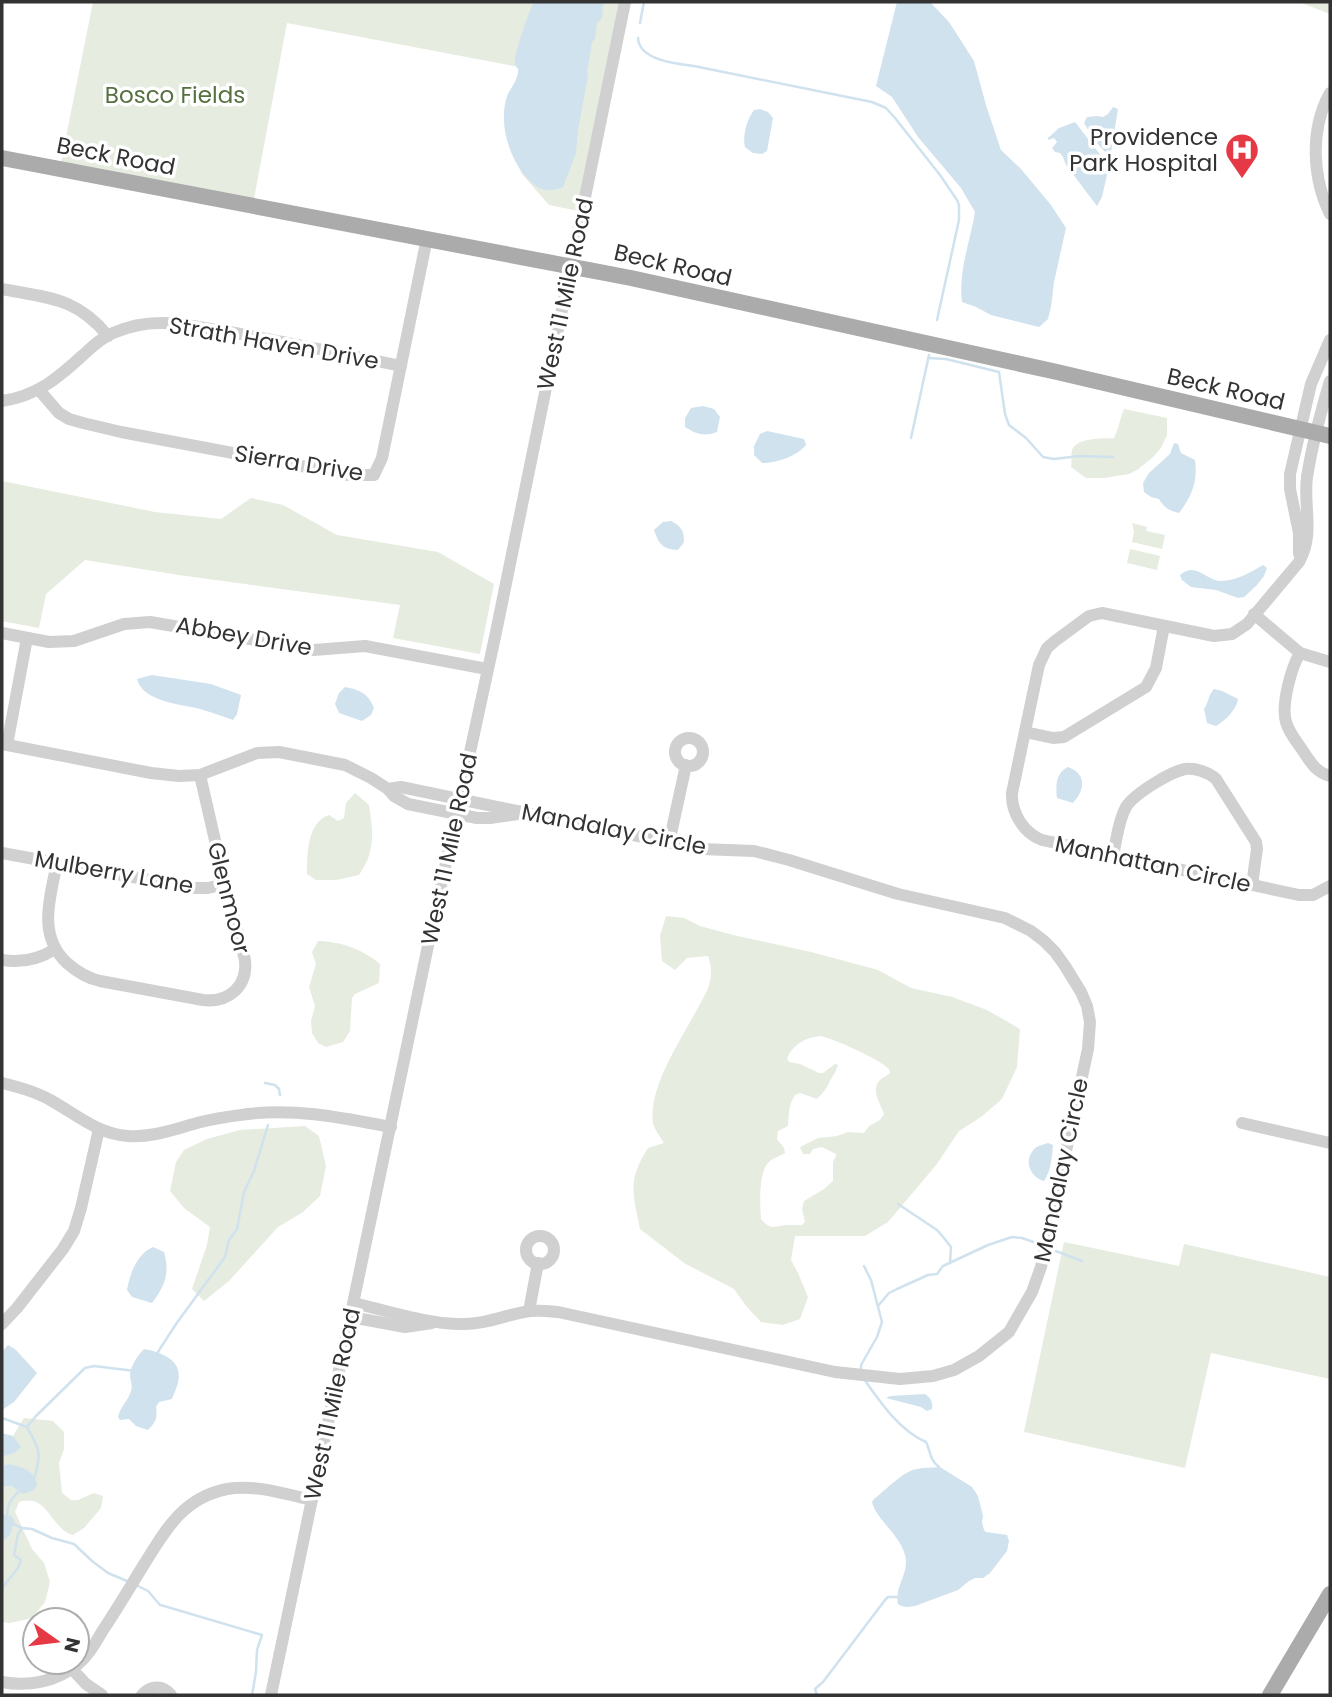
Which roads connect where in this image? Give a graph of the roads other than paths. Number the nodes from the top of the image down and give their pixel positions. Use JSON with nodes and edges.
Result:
{"nodes":[{"id":1,"x":625,"y":2,"type":"edge"},
{"id":2,"x":1330,"y":93,"type":"edge"},
{"id":3,"x":2,"y":158,"type":"edge"},
{"id":4,"x":1330,"y":214,"type":"edge"},
{"id":5,"x":427,"y":238,"type":"junction"},
{"id":6,"x":570,"y":266,"type":"junction"},
{"id":7,"x":2,"y":289,"type":"edge"},
{"id":8,"x":108,"y":336,"type":"junction"},
{"id":9,"x":1330,"y":340,"type":"edge"},
{"id":10,"x":401,"y":366,"type":"junction"},
{"id":11,"x":1330,"y":381,"type":"edge"},
{"id":12,"x":39,"y":390,"type":"junction"},
{"id":13,"x":2,"y":401,"type":"edge"},
{"id":14,"x":1316,"y":433,"type":"edge"},
{"id":15,"x":1290,"y":484,"type":"junction"},
{"id":16,"x":1306,"y":486,"type":"junction"},
{"id":17,"x":1300,"y":513,"type":"junction"},
{"id":18,"x":1254,"y":614,"type":"junction"},
{"id":19,"x":1164,"y":626,"type":"junction"},
{"id":20,"x":2,"y":633,"type":"edge"},
{"id":21,"x":27,"y":638,"type":"junction"},
{"id":22,"x":1300,"y":653,"type":"junction"},
{"id":23,"x":1330,"y":662,"type":"edge"},
{"id":24,"x":487,"y":669,"type":"junction"},
{"id":25,"x":1025,"y":732,"type":"junction"},
{"id":26,"x":4,"y":744,"type":"edge"},
{"id":27,"x":686,"y":765,"type":"dead end"},
{"id":28,"x":200,"y":775,"type":"junction"},
{"id":29,"x":1330,"y":776,"type":"edge"},
{"id":30,"x":388,"y":789,"type":"junction"},
{"id":31,"x":460,"y":799,"type":"junction"},
{"id":32,"x":529,"y":813,"type":"junction"},
{"id":33,"x":456,"y":814,"type":"junction"},
{"id":34,"x":669,"y":843,"type":"junction"},
{"id":35,"x":2,"y":853,"type":"edge"},
{"id":36,"x":1114,"y":855,"type":"junction"},
{"id":37,"x":57,"y":863,"type":"junction"},
{"id":38,"x":225,"y":884,"type":"junction"},
{"id":39,"x":1252,"y":885,"type":"junction"},
{"id":40,"x":1330,"y":886,"type":"edge"},
{"id":41,"x":55,"y":949,"type":"junction"},
{"id":42,"x":2,"y":961,"type":"edge"},
{"id":43,"x":2,"y":1083,"type":"edge"},
{"id":44,"x":1242,"y":1123,"type":"dead end"},
{"id":45,"x":391,"y":1127,"type":"junction"},
{"id":46,"x":99,"y":1129,"type":"junction"},
{"id":47,"x":1330,"y":1143,"type":"edge"},
{"id":48,"x":538,"y":1263,"type":"dead end"},
{"id":49,"x":354,"y":1303,"type":"junction"},
{"id":50,"x":529,"y":1311,"type":"junction"},
{"id":51,"x":351,"y":1317,"type":"junction"},
{"id":52,"x":439,"y":1322,"type":"junction"},
{"id":53,"x":2,"y":1324,"type":"edge"},
{"id":54,"x":312,"y":1500,"type":"junction"},
{"id":55,"x":1330,"y":1594,"type":"edge"},
{"id":56,"x":91,"y":1650,"type":"edge"},
{"id":57,"x":59,"y":1676,"type":"edge"},
{"id":58,"x":79,"y":1676,"type":"edge"},
{"id":59,"x":2,"y":1682,"type":"edge"},
{"id":60,"x":102,"y":1695,"type":"edge"},
{"id":61,"x":142,"y":1695,"type":"edge"},
{"id":62,"x":171,"y":1695,"type":"edge"},
{"id":63,"x":271,"y":1695,"type":"edge"},
{"id":64,"x":1270,"y":1695,"type":"edge"}],
"edges":[{"from":1,"to":6,"type":"street","name":"West 11 Mile Road"},
{"from":2,"to":4,"type":"street"},
{"from":3,"to":5,"type":"main road","name":"Beck Road"},
{"from":5,"to":6,"type":"main road","name":"Beck Road"},
{"from":5,"to":10,"type":"street","name":"Sierra Drive"},
{"from":6,"to":14,"type":"main road","name":"Beck Road"},
{"from":6,"to":24,"type":"street","name":"West 11 Mile Road"},
{"from":7,"to":8,"type":"street"},
{"from":8,"to":10,"type":"street","name":"Strath Haven Drive"},
{"from":8,"to":12,"type":"street","name":"Strath Haven Drive"},
{"from":9,"to":14,"type":"street"},
{"from":10,"to":12,"type":"street","name":"Sierra Drive"},
{"from":11,"to":14,"type":"street"},
{"from":12,"to":13,"type":"street","name":"Strath Haven Drive"},
{"from":14,"to":15,"type":"street"},
{"from":14,"to":16,"type":"street"},
{"from":15,"to":16,"type":"street"},
{"from":15,"to":17,"type":"street"},
{"from":16,"to":17,"type":"street"},
{"from":17,"to":18,"type":"street","name":"Manhattan Circle"},
{"from":18,"to":19,"type":"street","name":"Manhattan Circle"},
{"from":18,"to":22,"type":"street"},
{"from":19,"to":25,"type":"street"},
{"from":19,"to":25,"type":"street","name":"Manhattan Circle"},
{"from":20,"to":21,"type":"street","name":"Abbey Drive"},
{"from":21,"to":24,"type":"street","name":"Abbey Drive"},
{"from":21,"to":26,"type":"street"},
{"from":22,"to":23,"type":"street"},
{"from":22,"to":29,"type":"street"},
{"from":24,"to":31,"type":"street","name":"West 11 Mile Road"},
{"from":25,"to":36,"type":"street","name":"Manhattan Circle"},
{"from":26,"to":28,"type":"street"},
{"from":27,"to":34,"type":"street"},
{"from":28,"to":30,"type":"street"},
{"from":28,"to":38,"type":"street","name":"Glenmoor"},
{"from":30,"to":31,"type":"street","name":"Mandalay Circle"},
{"from":30,"to":33,"type":"street"},
{"from":31,"to":32,"type":"street","name":"Mandalay Circle"},
{"from":31,"to":33,"type":"street","name":"West 11 Mile Road"},
{"from":32,"to":33,"type":"street"},
{"from":32,"to":34,"type":"street","name":"Mandalay Circle"},
{"from":33,"to":45,"type":"street","name":"West 11 Mile Road"},
{"from":34,"to":50,"type":"street","name":"Mandalay Circle"},
{"from":35,"to":37,"type":"street","name":"Mulberry Lane"},
{"from":36,"to":39,"type":"street","name":"Manhattan Circle"},
{"from":36,"to":39,"type":"street"},
{"from":37,"to":38,"type":"street","name":"Mulberry Lane"},
{"from":37,"to":41,"type":"street"},
{"from":38,"to":41,"type":"street","name":"Glenmoor"},
{"from":39,"to":40,"type":"street","name":"Manhattan Circle"},
{"from":41,"to":42,"type":"street"},
{"from":43,"to":46,"type":"street"},
{"from":44,"to":47,"type":"street"},
{"from":45,"to":46,"type":"street"},
{"from":45,"to":49,"type":"street","name":"West 11 Mile Road"},
{"from":46,"to":53,"type":"street"},
{"from":48,"to":50,"type":"street"},
{"from":49,"to":51,"type":"street","name":"West 11 Mile Road"},
{"from":49,"to":52,"type":"street","name":"Mandalay Circle"},
{"from":50,"to":52,"type":"street","name":"Mandalay Circle"},
{"from":51,"to":52,"type":"street"},
{"from":51,"to":54,"type":"street","name":"West 11 Mile Road"},
{"from":54,"to":56,"type":"street"},
{"from":54,"to":63,"type":"street","name":"West 11 Mile Road"},
{"from":55,"to":64,"type":"main road"},
{"from":57,"to":59,"type":"street"},
{"from":58,"to":60,"type":"street"},
{"from":61,"to":62,"type":"street"}]}
